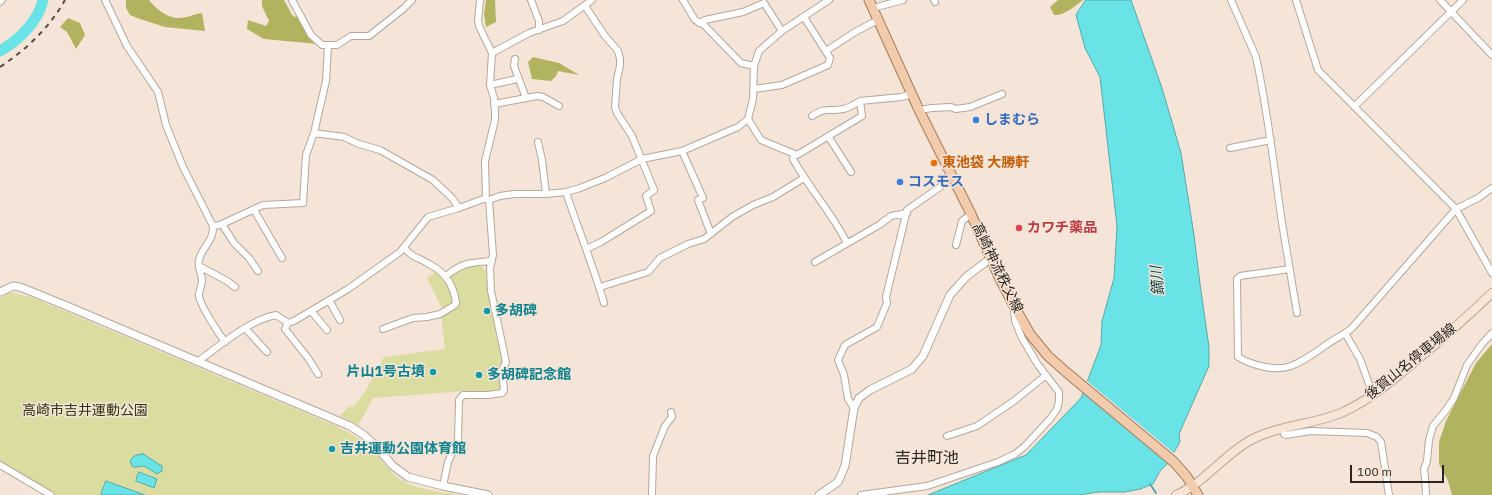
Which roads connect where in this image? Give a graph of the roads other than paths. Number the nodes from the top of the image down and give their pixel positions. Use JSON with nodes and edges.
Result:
{"nodes":[{"id":1,"x":2,"y":0,"type":"edge"},
{"id":2,"x":105,"y":0,"type":"edge"},
{"id":3,"x":292,"y":0,"type":"edge"},
{"id":4,"x":412,"y":0,"type":"edge"},
{"id":5,"x":480,"y":0,"type":"edge"},
{"id":6,"x":531,"y":0,"type":"edge"},
{"id":7,"x":592,"y":0,"type":"edge"},
{"id":8,"x":683,"y":0,"type":"edge"},
{"id":9,"x":829,"y":0,"type":"edge"},
{"id":10,"x":903,"y":0,"type":"edge"},
{"id":11,"x":1231,"y":0,"type":"edge"},
{"id":12,"x":1296,"y":0,"type":"edge"},
{"id":13,"x":1440,"y":0,"type":"edge"},
{"id":14,"x":1463,"y":0,"type":"edge"},
{"id":15,"x":0,"y":2,"type":"edge"},
{"id":16,"x":871,"y":4,"type":"edge"},
{"id":17,"x":585,"y":6,"type":"junction"},
{"id":18,"x":1451,"y":12,"type":"junction"},
{"id":19,"x":804,"y":17,"type":"junction"},
{"id":20,"x":878,"y":20,"type":"junction"},
{"id":21,"x":699,"y":23,"type":"junction"},
{"id":22,"x":539,"y":30,"type":"junction"},
{"id":23,"x":782,"y":31,"type":"junction"},
{"id":24,"x":328,"y":45,"type":"junction"},
{"id":25,"x":826,"y":51,"type":"junction"},
{"id":26,"x":492,"y":53,"type":"junction"},
{"id":27,"x":1492,"y":55,"type":"edge"},
{"id":28,"x":515,"y":59,"type":"dead end"},
{"id":29,"x":754,"y":66,"type":"junction"},
{"id":30,"x":518,"y":79,"type":"junction"},
{"id":31,"x":490,"y":84,"type":"junction"},
{"id":32,"x":754,"y":88,"type":"junction"},
{"id":33,"x":912,"y":94,"type":"junction"},
{"id":34,"x":1002,"y":94,"type":"dead end"},
{"id":35,"x":526,"y":98,"type":"junction"},
{"id":36,"x":860,"y":101,"type":"junction"},
{"id":37,"x":494,"y":104,"type":"junction"},
{"id":38,"x":559,"y":106,"type":"dead end"},
{"id":39,"x":1355,"y":106,"type":"junction"},
{"id":40,"x":920,"y":110,"type":"junction"},
{"id":41,"x":812,"y":116,"type":"dead end"},
{"id":42,"x":748,"y":119,"type":"junction"},
{"id":43,"x":314,"y":133,"type":"junction"},
{"id":44,"x":828,"y":136,"type":"junction"},
{"id":45,"x":1270,"y":140,"type":"junction"},
{"id":46,"x":538,"y":142,"type":"dead end"},
{"id":47,"x":1230,"y":148,"type":"dead end"},
{"id":48,"x":682,"y":151,"type":"junction"},
{"id":49,"x":794,"y":154,"type":"junction"},
{"id":50,"x":642,"y":159,"type":"junction"},
{"id":51,"x":850,"y":172,"type":"dead end"},
{"id":52,"x":804,"y":178,"type":"junction"},
{"id":53,"x":940,"y":187,"type":"dead end"},
{"id":54,"x":1492,"y":188,"type":"edge"},
{"id":55,"x":566,"y":192,"type":"junction"},
{"id":56,"x":546,"y":194,"type":"junction"},
{"id":57,"x":488,"y":199,"type":"junction"},
{"id":58,"x":459,"y":208,"type":"junction"},
{"id":59,"x":1456,"y":209,"type":"junction"},
{"id":60,"x":254,"y":210,"type":"junction"},
{"id":61,"x":907,"y":213,"type":"junction"},
{"id":62,"x":971,"y":214,"type":"junction"},
{"id":63,"x":222,"y":224,"type":"junction"},
{"id":64,"x":213,"y":226,"type":"junction"},
{"id":65,"x":711,"y":234,"type":"junction"},
{"id":66,"x":847,"y":243,"type":"junction"},
{"id":67,"x":956,"y":245,"type":"dead end"},
{"id":68,"x":404,"y":246,"type":"junction"},
{"id":69,"x":586,"y":249,"type":"junction"},
{"id":70,"x":282,"y":258,"type":"dead end"},
{"id":71,"x":991,"y":258,"type":"junction"},
{"id":72,"x":492,"y":262,"type":"junction"},
{"id":73,"x":815,"y":262,"type":"dead end"},
{"id":74,"x":199,"y":266,"type":"junction"},
{"id":75,"x":1290,"y":269,"type":"junction"},
{"id":76,"x":258,"y":271,"type":"dead end"},
{"id":77,"x":1492,"y":273,"type":"edge"},
{"id":78,"x":446,"y":276,"type":"junction"},
{"id":79,"x":235,"y":287,"type":"dead end"},
{"id":80,"x":600,"y":287,"type":"junction"},
{"id":81,"x":0,"y":292,"type":"edge"},
{"id":82,"x":1492,"y":293,"type":"edge"},
{"id":83,"x":329,"y":300,"type":"junction"},
{"id":84,"x":604,"y":303,"type":"dead end"},
{"id":85,"x":1014,"y":306,"type":"junction"},
{"id":86,"x":311,"y":311,"type":"junction"},
{"id":87,"x":1297,"y":313,"type":"dead end"},
{"id":88,"x":340,"y":320,"type":"dead end"},
{"id":89,"x":288,"y":323,"type":"junction"},
{"id":90,"x":245,"y":328,"type":"junction"},
{"id":91,"x":383,"y":329,"type":"dead end"},
{"id":92,"x":327,"y":330,"type":"dead end"},
{"id":93,"x":1345,"y":333,"type":"junction"},
{"id":94,"x":1492,"y":334,"type":"edge"},
{"id":95,"x":224,"y":342,"type":"junction"},
{"id":96,"x":267,"y":352,"type":"dead end"},
{"id":97,"x":197,"y":362,"type":"junction"},
{"id":98,"x":318,"y":374,"type":"dead end"},
{"id":99,"x":1046,"y":375,"type":"junction"},
{"id":100,"x":1373,"y":395,"type":"junction"},
{"id":101,"x":854,"y":408,"type":"junction"},
{"id":102,"x":672,"y":412,"type":"dead end"},
{"id":103,"x":1283,"y":429,"type":"junction"},
{"id":104,"x":947,"y":436,"type":"dead end"},
{"id":105,"x":0,"y":466,"type":"edge"},
{"id":106,"x":443,"y":486,"type":"junction"},
{"id":107,"x":1195,"y":492,"type":"edge"},
{"id":108,"x":51,"y":495,"type":"edge"},
{"id":109,"x":488,"y":495,"type":"edge"},
{"id":110,"x":652,"y":495,"type":"edge"},
{"id":111,"x":819,"y":495,"type":"edge"},
{"id":112,"x":861,"y":495,"type":"edge"},
{"id":113,"x":1176,"y":495,"type":"edge"},
{"id":114,"x":1389,"y":495,"type":"edge"},
{"id":115,"x":1426,"y":495,"type":"edge"}],
"edges":[{"from":1,"to":15,"type":"street"},
{"from":2,"to":64,"type":"street"},
{"from":3,"to":24,"type":"street"},
{"from":4,"to":24,"type":"street"},
{"from":5,"to":26,"type":"street"},
{"from":6,"to":22,"type":"street"},
{"from":7,"to":17,"type":"street"},
{"from":8,"to":21,"type":"street"},
{"from":9,"to":19,"type":"street"},
{"from":10,"to":16,"type":"street"},
{"from":11,"to":45,"type":"street"},
{"from":12,"to":39,"type":"street"},
{"from":13,"to":18,"type":"street"},
{"from":14,"to":18,"type":"street"},
{"from":16,"to":20,"type":"main road","name":"高崎神流秩父線"},
{"from":17,"to":22,"type":"street"},
{"from":17,"to":50,"type":"street"},
{"from":18,"to":27,"type":"street"},
{"from":18,"to":39,"type":"street"},
{"from":19,"to":23,"type":"street"},
{"from":19,"to":25,"type":"street"},
{"from":20,"to":25,"type":"street"},
{"from":20,"to":33,"type":"main road","name":"高崎神流秩父線"},
{"from":21,"to":23,"type":"street"},
{"from":21,"to":29,"type":"street"},
{"from":22,"to":26,"type":"street"},
{"from":23,"to":29,"type":"street"},
{"from":24,"to":43,"type":"street"},
{"from":25,"to":32,"type":"street"},
{"from":26,"to":31,"type":"street"},
{"from":28,"to":30,"type":"street"},
{"from":29,"to":32,"type":"street"},
{"from":30,"to":31,"type":"street"},
{"from":30,"to":35,"type":"street"},
{"from":31,"to":37,"type":"street"},
{"from":32,"to":42,"type":"street"},
{"from":33,"to":36,"type":"street"},
{"from":33,"to":40,"type":"main road","name":"高崎神流秩父線"},
{"from":34,"to":40,"type":"street"},
{"from":35,"to":37,"type":"street"},
{"from":35,"to":38,"type":"street"},
{"from":36,"to":41,"type":"street"},
{"from":36,"to":44,"type":"street"},
{"from":37,"to":57,"type":"street"},
{"from":39,"to":59,"type":"street"},
{"from":40,"to":62,"type":"main road","name":"高崎神流秩父線"},
{"from":42,"to":48,"type":"street"},
{"from":42,"to":49,"type":"street"},
{"from":43,"to":58,"type":"street"},
{"from":43,"to":60,"type":"street"},
{"from":44,"to":49,"type":"street"},
{"from":44,"to":51,"type":"street"},
{"from":45,"to":47,"type":"street"},
{"from":45,"to":75,"type":"street"},
{"from":46,"to":56,"type":"street"},
{"from":48,"to":50,"type":"street"},
{"from":48,"to":65,"type":"street"},
{"from":49,"to":52,"type":"street"},
{"from":50,"to":55,"type":"street"},
{"from":50,"to":69,"type":"street"},
{"from":52,"to":65,"type":"street"},
{"from":52,"to":66,"type":"street"},
{"from":53,"to":61,"type":"street"},
{"from":54,"to":59,"type":"street"},
{"from":55,"to":56,"type":"street"},
{"from":55,"to":69,"type":"street"},
{"from":56,"to":57,"type":"street"},
{"from":57,"to":58,"type":"street"},
{"from":57,"to":72,"type":"street"},
{"from":58,"to":68,"type":"street"},
{"from":59,"to":77,"type":"street"},
{"from":59,"to":93,"type":"street"},
{"from":60,"to":63,"type":"street"},
{"from":60,"to":70,"type":"street"},
{"from":61,"to":66,"type":"street"},
{"from":61,"to":101,"type":"street"},
{"from":62,"to":67,"type":"street"},
{"from":62,"to":71,"type":"main road","name":"高崎神流秩父線"},
{"from":63,"to":64,"type":"street"},
{"from":63,"to":76,"type":"street"},
{"from":64,"to":74,"type":"street"},
{"from":65,"to":80,"type":"street"},
{"from":66,"to":73,"type":"street"},
{"from":68,"to":78,"type":"street"},
{"from":68,"to":83,"type":"street"},
{"from":69,"to":80,"type":"street"},
{"from":71,"to":85,"type":"main road","name":"高崎神流秩父線"},
{"from":71,"to":101,"type":"street"},
{"from":72,"to":78,"type":"street"},
{"from":72,"to":106,"type":"street"},
{"from":74,"to":79,"type":"street"},
{"from":74,"to":95,"type":"street"},
{"from":75,"to":87,"type":"street"},
{"from":75,"to":93,"type":"street"},
{"from":78,"to":91,"type":"street"},
{"from":80,"to":84,"type":"street"},
{"from":81,"to":97,"type":"street"},
{"from":82,"to":100,"type":"main road","name":"後賀山名停車場線"},
{"from":83,"to":86,"type":"street"},
{"from":83,"to":88,"type":"street"},
{"from":85,"to":99,"type":"street"},
{"from":85,"to":107,"type":"main road","name":"高崎神流秩父線"},
{"from":86,"to":89,"type":"street"},
{"from":86,"to":92,"type":"street"},
{"from":89,"to":90,"type":"street"},
{"from":89,"to":98,"type":"street"},
{"from":90,"to":95,"type":"street"},
{"from":90,"to":96,"type":"street"},
{"from":93,"to":100,"type":"street"},
{"from":94,"to":115,"type":"street"},
{"from":95,"to":97,"type":"street"},
{"from":97,"to":106,"type":"street"},
{"from":99,"to":104,"type":"street"},
{"from":99,"to":112,"type":"street"},
{"from":100,"to":103,"type":"main road","name":"後賀山名停車場線"},
{"from":101,"to":111,"type":"street"},
{"from":102,"to":110,"type":"street"},
{"from":103,"to":107,"type":"main road","name":"後賀山名停車場線"},
{"from":103,"to":114,"type":"street"},
{"from":105,"to":108,"type":"street"},
{"from":106,"to":109,"type":"street"},
{"from":107,"to":113,"type":"main road","name":"後賀山名停車場線"}]}
